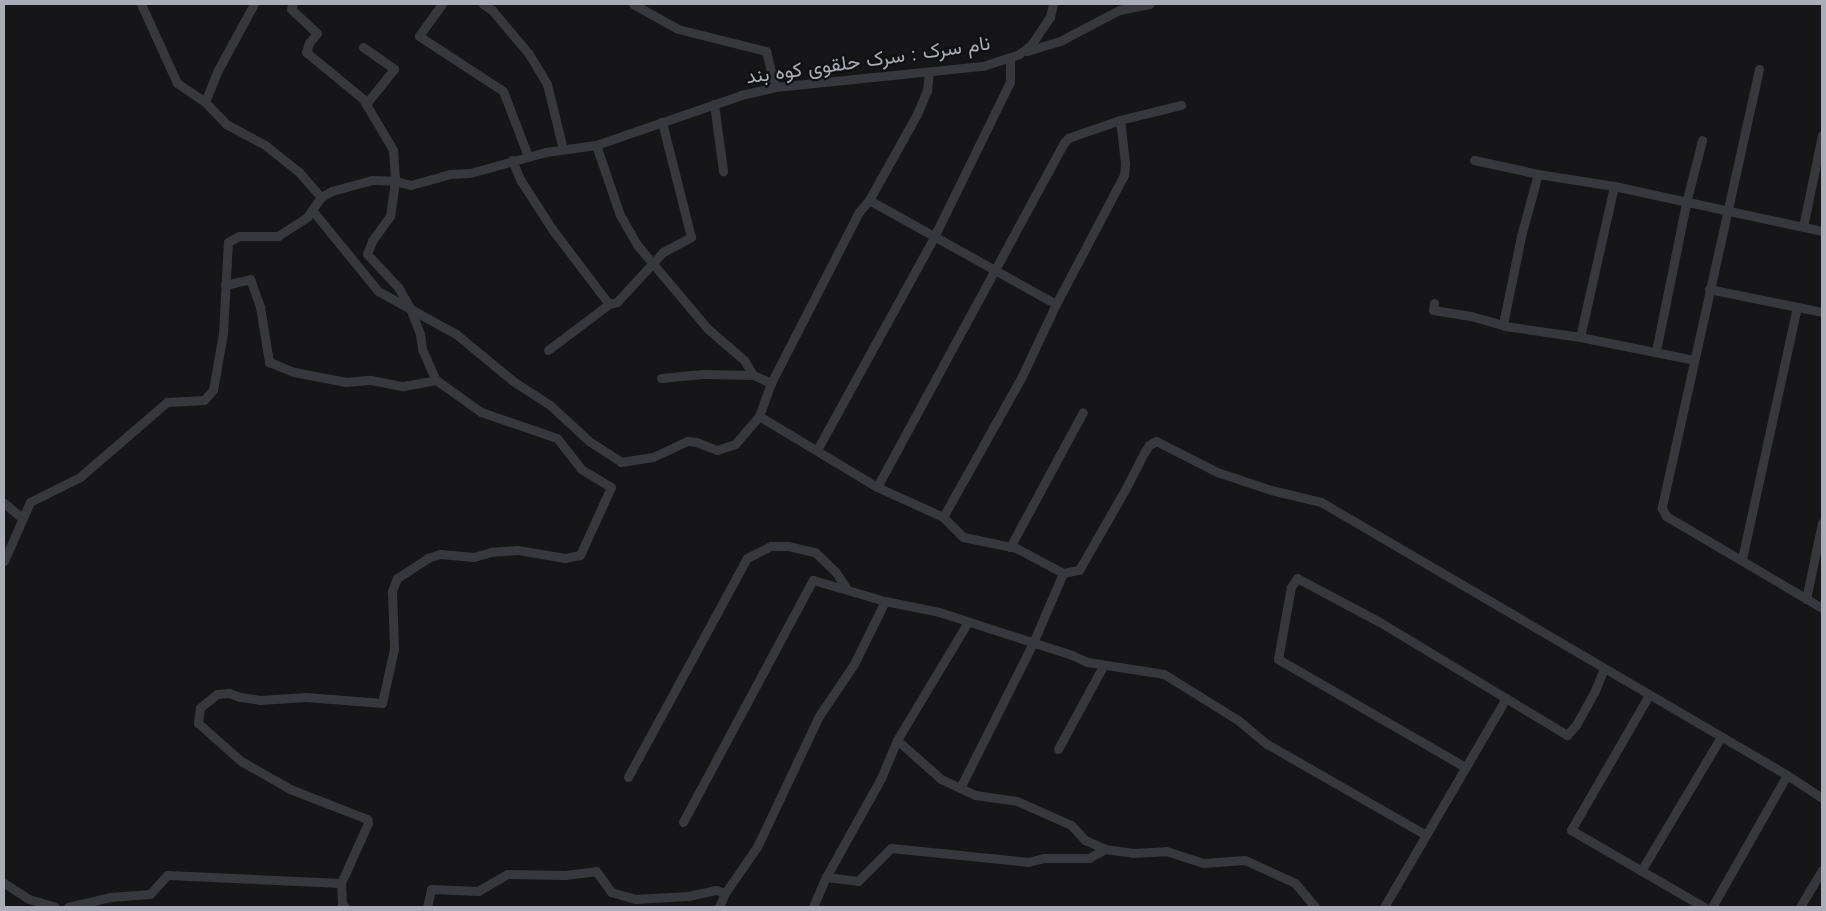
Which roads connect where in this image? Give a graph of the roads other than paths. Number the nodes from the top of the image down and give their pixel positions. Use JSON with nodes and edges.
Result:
{"nodes":[{"id":1,"x":141,"y":4,"type":"edge"},
{"id":2,"x":254,"y":4,"type":"edge"},
{"id":3,"x":293,"y":4,"type":"edge"},
{"id":4,"x":442,"y":4,"type":"edge"},
{"id":5,"x":483,"y":4,"type":"edge"},
{"id":6,"x":633,"y":4,"type":"edge"},
{"id":7,"x":1054,"y":4,"type":"edge"},
{"id":8,"x":1149,"y":4,"type":"edge"},
{"id":9,"x":363,"y":46,"type":"dead end"},
{"id":10,"x":1015,"y":55,"type":"junction"},
{"id":11,"x":1759,"y":69,"type":"dead end"},
{"id":12,"x":928,"y":72,"type":"junction"},
{"id":13,"x":775,"y":87,"type":"junction"},
{"id":14,"x":205,"y":102,"type":"junction"},
{"id":15,"x":366,"y":104,"type":"junction"},
{"id":16,"x":714,"y":104,"type":"junction"},
{"id":17,"x":1182,"y":105,"type":"dead end"},
{"id":18,"x":1120,"y":120,"type":"junction"},
{"id":19,"x":662,"y":122,"type":"junction"},
{"id":20,"x":1822,"y":135,"type":"edge"},
{"id":21,"x":1702,"y":140,"type":"dead end"},
{"id":22,"x":596,"y":145,"type":"junction"},
{"id":23,"x":563,"y":149,"type":"junction"},
{"id":24,"x":1820,"y":153,"type":"edge"},
{"id":25,"x":528,"y":156,"type":"junction"},
{"id":26,"x":512,"y":160,"type":"junction"},
{"id":27,"x":1474,"y":160,"type":"dead end"},
{"id":28,"x":723,"y":171,"type":"dead end"},
{"id":29,"x":1538,"y":174,"type":"junction"},
{"id":30,"x":395,"y":180,"type":"junction"},
{"id":31,"x":1614,"y":186,"type":"junction"},
{"id":32,"x":321,"y":197,"type":"junction"},
{"id":33,"x":869,"y":200,"type":"junction"},
{"id":34,"x":1686,"y":203,"type":"junction"},
{"id":35,"x":312,"y":210,"type":"junction"},
{"id":36,"x":1727,"y":210,"type":"junction"},
{"id":37,"x":1803,"y":227,"type":"junction"},
{"id":38,"x":1822,"y":231,"type":"edge"},
{"id":39,"x":934,"y":237,"type":"junction"},
{"id":40,"x":653,"y":263,"type":"junction"},
{"id":41,"x":996,"y":271,"type":"junction"},
{"id":42,"x":225,"y":285,"type":"junction"},
{"id":43,"x":1709,"y":289,"type":"junction"},
{"id":44,"x":1434,"y":303,"type":"dead end"},
{"id":45,"x":610,"y":304,"type":"junction"},
{"id":46,"x":1056,"y":304,"type":"junction"},
{"id":47,"x":1798,"y":307,"type":"junction"},
{"id":48,"x":410,"y":308,"type":"junction"},
{"id":49,"x":1822,"y":312,"type":"edge"},
{"id":50,"x":1503,"y":324,"type":"junction"},
{"id":51,"x":1580,"y":337,"type":"junction"},
{"id":52,"x":548,"y":350,"type":"dead end"},
{"id":53,"x":1656,"y":351,"type":"junction"},
{"id":54,"x":1694,"y":360,"type":"junction"},
{"id":55,"x":753,"y":375,"type":"junction"},
{"id":56,"x":661,"y":378,"type":"dead end"},
{"id":57,"x":436,"y":380,"type":"junction"},
{"id":58,"x":771,"y":384,"type":"junction"},
{"id":59,"x":1083,"y":412,"type":"dead end"},
{"id":60,"x":759,"y":416,"type":"junction"},
{"id":61,"x":817,"y":450,"type":"junction"},
{"id":62,"x":877,"y":487,"type":"junction"},
{"id":63,"x":4,"y":504,"type":"edge"},
{"id":64,"x":943,"y":517,"type":"junction"},
{"id":65,"x":22,"y":518,"type":"junction"},
{"id":66,"x":1822,"y":523,"type":"edge"},
{"id":67,"x":1010,"y":547,"type":"junction"},
{"id":68,"x":1742,"y":559,"type":"junction"},
{"id":69,"x":4,"y":561,"type":"edge"},
{"id":70,"x":1063,"y":573,"type":"junction"},
{"id":71,"x":846,"y":588,"type":"junction"},
{"id":72,"x":1806,"y":599,"type":"junction"},
{"id":73,"x":886,"y":601,"type":"junction"},
{"id":74,"x":1822,"y":608,"type":"edge"},
{"id":75,"x":968,"y":622,"type":"junction"},
{"id":76,"x":1033,"y":643,"type":"junction"},
{"id":77,"x":1103,"y":666,"type":"junction"},
{"id":78,"x":1604,"y":668,"type":"junction"},
{"id":79,"x":1649,"y":694,"type":"junction"},
{"id":80,"x":1506,"y":698,"type":"junction"},
{"id":81,"x":1720,"y":737,"type":"junction"},
{"id":82,"x":897,"y":740,"type":"junction"},
{"id":83,"x":1058,"y":750,"type":"dead end"},
{"id":84,"x":1465,"y":767,"type":"junction"},
{"id":85,"x":1787,"y":776,"type":"junction"},
{"id":86,"x":628,"y":777,"type":"dead end"},
{"id":87,"x":960,"y":788,"type":"junction"},
{"id":88,"x":1822,"y":798,"type":"edge"},
{"id":89,"x":683,"y":822,"type":"dead end"},
{"id":90,"x":1426,"y":835,"type":"junction"},
{"id":91,"x":1105,"y":849,"type":"junction"},
{"id":92,"x":1822,"y":870,"type":"edge"},
{"id":93,"x":1641,"y":871,"type":"junction"},
{"id":94,"x":826,"y":877,"type":"junction"},
{"id":95,"x":4,"y":882,"type":"edge"},
{"id":96,"x":341,"y":883,"type":"junction"},
{"id":97,"x":724,"y":893,"type":"junction"},
{"id":98,"x":1306,"y":903,"type":"edge"},
{"id":99,"x":55,"y":907,"type":"edge"},
{"id":100,"x":68,"y":907,"type":"edge"},
{"id":101,"x":345,"y":907,"type":"edge"},
{"id":102,"x":427,"y":907,"type":"edge"},
{"id":103,"x":719,"y":907,"type":"edge"},
{"id":104,"x":813,"y":907,"type":"edge"},
{"id":105,"x":1315,"y":907,"type":"edge"},
{"id":106,"x":1384,"y":907,"type":"edge"},
{"id":107,"x":1704,"y":907,"type":"edge"},
{"id":108,"x":1712,"y":907,"type":"edge"},
{"id":109,"x":1800,"y":907,"type":"edge"}],
"edges":[{"from":1,"to":14,"type":"street"},
{"from":2,"to":14,"type":"street"},
{"from":3,"to":15,"type":"street"},
{"from":4,"to":25,"type":"street"},
{"from":5,"to":23,"type":"street"},
{"from":6,"to":13,"type":"street"},
{"from":7,"to":10,"type":"street","name":"نام سرک : سرک حلقوی کوه بند"},
{"from":8,"to":10,"type":"street"},
{"from":9,"to":15,"type":"street"},
{"from":10,"to":12,"type":"street","name":"نام سرک : سرک حلقوی کوه بند"},
{"from":10,"to":39,"type":"street"},
{"from":11,"to":36,"type":"street"},
{"from":12,"to":13,"type":"street","name":"نام سرک : سرک حلقوی کوه بند"},
{"from":12,"to":33,"type":"street"},
{"from":13,"to":16,"type":"street","name":"نام سرک : سرک حلقوی کوه بند"},
{"from":14,"to":32,"type":"street"},
{"from":15,"to":30,"type":"street"},
{"from":16,"to":19,"type":"street","name":"نام سرک : سرک حلقوی کوه بند"},
{"from":16,"to":28,"type":"street"},
{"from":17,"to":18,"type":"street"},
{"from":18,"to":41,"type":"street"},
{"from":18,"to":46,"type":"street"},
{"from":19,"to":22,"type":"street","name":"نام سرک : سرک حلقوی کوه بند"},
{"from":19,"to":40,"type":"street"},
{"from":20,"to":24,"type":"street"},
{"from":21,"to":34,"type":"street"},
{"from":22,"to":23,"type":"street","name":"نام سرک : سرک حلقوی کوه بند"},
{"from":22,"to":40,"type":"street"},
{"from":23,"to":25,"type":"street","name":"نام سرک : سرک حلقوی کوه بند"},
{"from":24,"to":37,"type":"street"},
{"from":25,"to":26,"type":"street","name":"نام سرک : سرک حلقوی کوه بند"},
{"from":26,"to":30,"type":"street","name":"نام سرک : سرک حلقوی کوه بند"},
{"from":26,"to":45,"type":"street"},
{"from":27,"to":29,"type":"street"},
{"from":29,"to":31,"type":"street"},
{"from":29,"to":50,"type":"street"},
{"from":30,"to":32,"type":"street","name":"نام سرک : سرک حلقوی کوه بند"},
{"from":30,"to":48,"type":"street"},
{"from":31,"to":34,"type":"street"},
{"from":31,"to":51,"type":"street"},
{"from":32,"to":35,"type":"street"},
{"from":33,"to":39,"type":"street"},
{"from":33,"to":58,"type":"street"},
{"from":34,"to":36,"type":"street"},
{"from":34,"to":53,"type":"street"},
{"from":35,"to":42,"type":"street"},
{"from":35,"to":48,"type":"street"},
{"from":36,"to":37,"type":"street"},
{"from":36,"to":43,"type":"street"},
{"from":37,"to":38,"type":"street"},
{"from":39,"to":41,"type":"street"},
{"from":39,"to":61,"type":"street"},
{"from":40,"to":45,"type":"street"},
{"from":40,"to":55,"type":"street"},
{"from":41,"to":46,"type":"street"},
{"from":41,"to":62,"type":"street"},
{"from":42,"to":57,"type":"street"},
{"from":42,"to":65,"type":"street"},
{"from":43,"to":47,"type":"street"},
{"from":43,"to":54,"type":"street"},
{"from":44,"to":50,"type":"street"},
{"from":45,"to":52,"type":"street"},
{"from":46,"to":64,"type":"street"},
{"from":47,"to":49,"type":"street"},
{"from":47,"to":68,"type":"street"},
{"from":48,"to":57,"type":"street"},
{"from":48,"to":60,"type":"street"},
{"from":50,"to":51,"type":"street"},
{"from":51,"to":53,"type":"street"},
{"from":53,"to":54,"type":"street"},
{"from":54,"to":68,"type":"street"},
{"from":55,"to":56,"type":"street"},
{"from":55,"to":58,"type":"street"},
{"from":57,"to":96,"type":"street"},
{"from":58,"to":60,"type":"street"},
{"from":59,"to":67,"type":"street"},
{"from":60,"to":61,"type":"street"},
{"from":61,"to":62,"type":"street"},
{"from":62,"to":64,"type":"street"},
{"from":63,"to":65,"type":"street"},
{"from":64,"to":67,"type":"street"},
{"from":65,"to":69,"type":"street"},
{"from":66,"to":72,"type":"street"},
{"from":67,"to":70,"type":"street"},
{"from":68,"to":72,"type":"street"},
{"from":70,"to":76,"type":"street"},
{"from":70,"to":78,"type":"street"},
{"from":71,"to":73,"type":"street"},
{"from":71,"to":86,"type":"street"},
{"from":71,"to":89,"type":"street"},
{"from":72,"to":74,"type":"street"},
{"from":73,"to":75,"type":"street"},
{"from":73,"to":97,"type":"street"},
{"from":75,"to":76,"type":"street"},
{"from":75,"to":82,"type":"street"},
{"from":76,"to":77,"type":"street"},
{"from":76,"to":87,"type":"street"},
{"from":77,"to":83,"type":"street"},
{"from":77,"to":90,"type":"street"},
{"from":78,"to":79,"type":"street"},
{"from":78,"to":80,"type":"street"},
{"from":79,"to":81,"type":"street"},
{"from":79,"to":93,"type":"street"},
{"from":80,"to":84,"type":"street"},
{"from":80,"to":84,"type":"street"},
{"from":81,"to":85,"type":"street"},
{"from":81,"to":93,"type":"street"},
{"from":82,"to":87,"type":"street"},
{"from":82,"to":94,"type":"street"},
{"from":84,"to":90,"type":"street"},
{"from":85,"to":88,"type":"street"},
{"from":85,"to":108,"type":"street"},
{"from":87,"to":91,"type":"street"},
{"from":90,"to":106,"type":"street"},
{"from":91,"to":94,"type":"street"},
{"from":91,"to":98,"type":"street"},
{"from":92,"to":109,"type":"street"},
{"from":93,"to":107,"type":"street"},
{"from":94,"to":104,"type":"street"},
{"from":95,"to":99,"type":"street"},
{"from":96,"to":100,"type":"street"},
{"from":96,"to":101,"type":"street"},
{"from":97,"to":102,"type":"street"},
{"from":97,"to":103,"type":"street"},
{"from":98,"to":105,"type":"street"}]}
